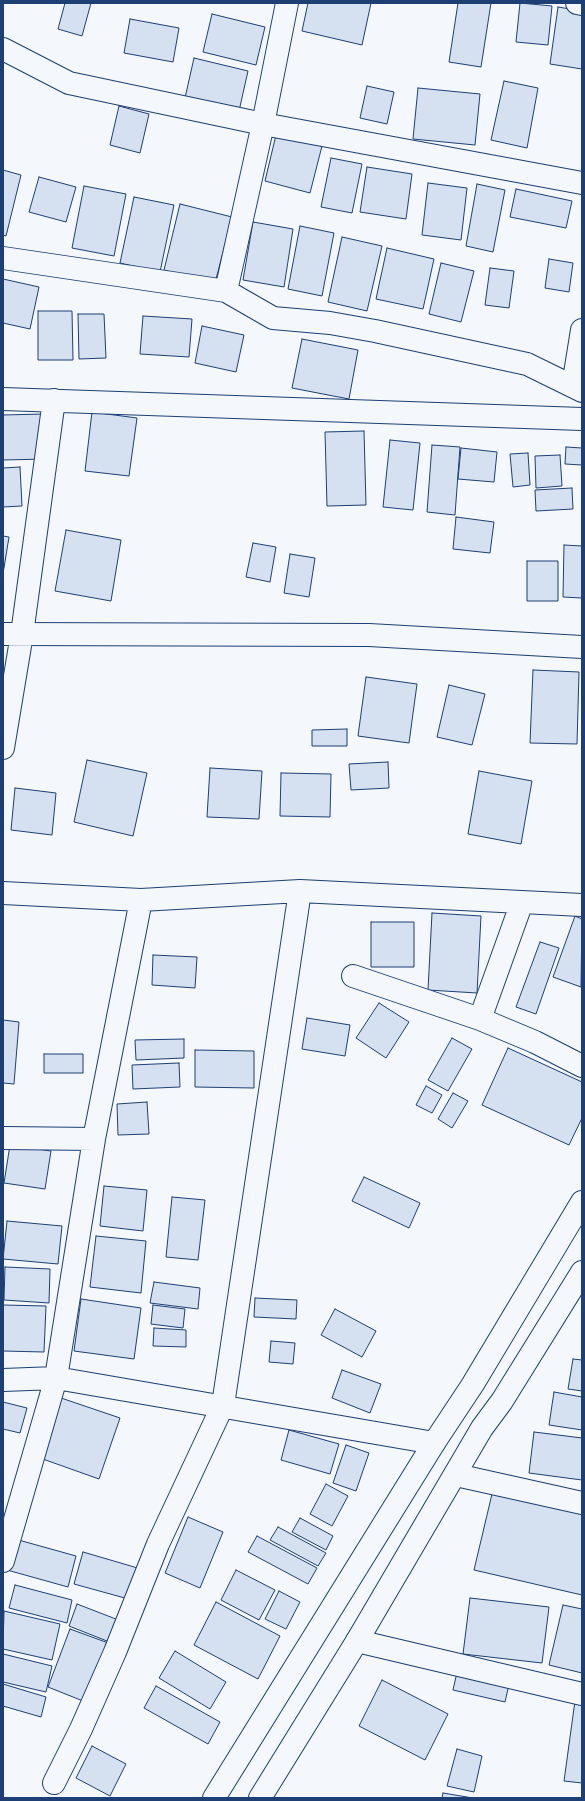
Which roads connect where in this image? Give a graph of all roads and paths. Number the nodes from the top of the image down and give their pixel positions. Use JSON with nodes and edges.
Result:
{"nodes":[{"id":1,"x":287,"y":3,"type":"edge"},
{"id":2,"x":577,"y":3,"type":"edge"},
{"id":3,"x":582,"y":4,"type":"edge"},
{"id":4,"x":3,"y":49,"type":"edge"},
{"id":5,"x":263,"y":124,"type":"junction"},
{"id":6,"x":582,"y":183,"type":"edge"},
{"id":7,"x":3,"y":258,"type":"edge"},
{"id":8,"x":226,"y":291,"type":"junction"},
{"id":9,"x":582,"y":330,"type":"edge"},
{"id":10,"x":578,"y":388,"type":"edge"},
{"id":11,"x":3,"y":399,"type":"edge"},
{"id":12,"x":54,"y":400,"type":"junction"},
{"id":13,"x":582,"y":418,"type":"edge"},
{"id":14,"x":12,"y":634,"type":"edge"},
{"id":15,"x":582,"y":647,"type":"edge"},
{"id":16,"x":3,"y":748,"type":"edge"},
{"id":17,"x":300,"y":891,"type":"junction"},
{"id":18,"x":3,"y":893,"type":"edge"},
{"id":19,"x":141,"y":900,"type":"junction"},
{"id":20,"x":522,"y":902,"type":"junction"},
{"id":21,"x":582,"y":905,"type":"edge"},
{"id":22,"x":353,"y":976,"type":"dead end"},
{"id":23,"x":480,"y":1019,"type":"junction"},
{"id":24,"x":582,"y":1066,"type":"edge"},
{"id":25,"x":3,"y":1138,"type":"edge"},
{"id":26,"x":94,"y":1139,"type":"junction"},
{"id":27,"x":582,"y":1202,"type":"edge"},
{"id":28,"x":582,"y":1272,"type":"edge"},
{"id":29,"x":56,"y":1378,"type":"junction"},
{"id":30,"x":3,"y":1380,"type":"edge"},
{"id":31,"x":223,"y":1405,"type":"junction"},
{"id":32,"x":434,"y":1443,"type":"junction"},
{"id":33,"x":456,"y":1475,"type":"junction"},
{"id":34,"x":582,"y":1503,"type":"edge"},
{"id":35,"x":3,"y":1561,"type":"edge"},
{"id":36,"x":358,"y":1641,"type":"junction"},
{"id":37,"x":582,"y":1694,"type":"edge"},
{"id":38,"x":54,"y":1783,"type":"dead end"},
{"id":39,"x":214,"y":1798,"type":"edge"},
{"id":40,"x":260,"y":1798,"type":"edge"}],
"edges":[{"from":1,"to":5,"type":"street"},
{"from":2,"to":3,"type":"street"},
{"from":4,"to":5,"type":"street"},
{"from":5,"to":6,"type":"street"},
{"from":5,"to":8,"type":"street"},
{"from":7,"to":8,"type":"street"},
{"from":8,"to":10,"type":"street"},
{"from":9,"to":10,"type":"street"},
{"from":11,"to":12,"type":"street"},
{"from":12,"to":13,"type":"street"},
{"from":12,"to":14,"type":"street"},
{"from":14,"to":15,"type":"street"},
{"from":14,"to":16,"type":"street"},
{"from":17,"to":19,"type":"street"},
{"from":17,"to":20,"type":"street"},
{"from":17,"to":31,"type":"street"},
{"from":18,"to":19,"type":"street"},
{"from":19,"to":26,"type":"street"},
{"from":20,"to":21,"type":"street"},
{"from":20,"to":23,"type":"street"},
{"from":22,"to":23,"type":"street"},
{"from":23,"to":24,"type":"street"},
{"from":25,"to":26,"type":"street"},
{"from":26,"to":29,"type":"street"},
{"from":27,"to":32,"type":"street"},
{"from":28,"to":33,"type":"street"},
{"from":29,"to":30,"type":"street"},
{"from":29,"to":31,"type":"street"},
{"from":29,"to":35,"type":"street"},
{"from":31,"to":32,"type":"street"},
{"from":31,"to":38,"type":"street"},
{"from":32,"to":39,"type":"street"},
{"from":33,"to":34,"type":"street"},
{"from":33,"to":36,"type":"street"},
{"from":36,"to":37,"type":"street"},
{"from":36,"to":40,"type":"street"}]}
